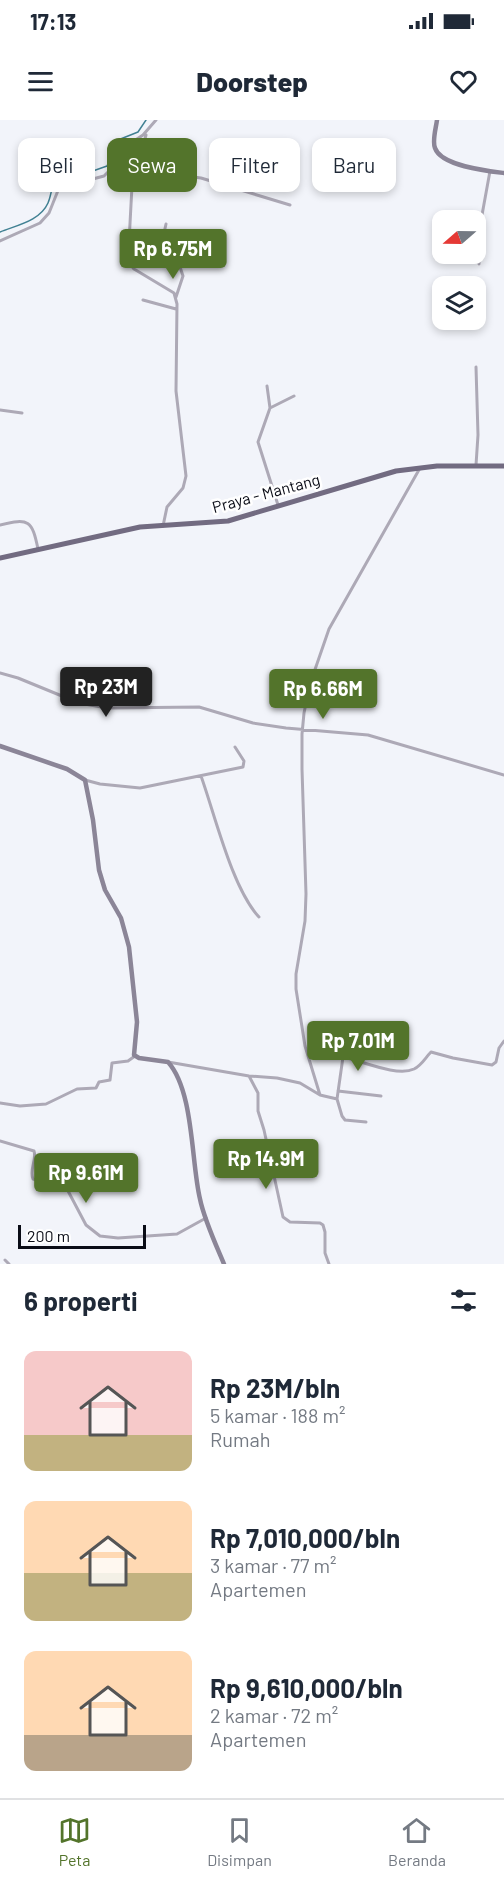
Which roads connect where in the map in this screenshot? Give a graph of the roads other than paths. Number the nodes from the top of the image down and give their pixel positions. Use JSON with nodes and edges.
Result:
{"nodes":[{"id":1,"x":156,"y":120,"type":"edge"},
{"id":2,"x":438,"y":120,"type":"edge"},
{"id":3,"x":146,"y":132,"type":"junction"},
{"id":4,"x":144,"y":138,"type":"edge"},
{"id":5,"x":490,"y":171,"type":"junction"},
{"id":6,"x":504,"y":173,"type":"edge"},
{"id":7,"x":197,"y":177,"type":"edge"},
{"id":8,"x":132,"y":192,"type":"edge"},
{"id":9,"x":290,"y":205,"type":"dead end"},
{"id":10,"x":483,"y":210,"type":"edge"},
{"id":11,"x":166,"y":224,"type":"dead end"},
{"id":12,"x":0,"y":241,"type":"edge"},
{"id":13,"x":176,"y":297,"type":"junction"},
{"id":14,"x":143,"y":300,"type":"dead end"},
{"id":15,"x":176,"y":309,"type":"junction"},
{"id":16,"x":476,"y":367,"type":"dead end"},
{"id":17,"x":267,"y":386,"type":"dead end"},
{"id":18,"x":294,"y":396,"type":"dead end"},
{"id":19,"x":270,"y":408,"type":"junction"},
{"id":20,"x":0,"y":410,"type":"edge"},
{"id":21,"x":22,"y":413,"type":"dead end"},
{"id":22,"x":476,"y":465,"type":"junction"},
{"id":23,"x":504,"y":466,"type":"edge"},
{"id":24,"x":421,"y":467,"type":"junction"},
{"id":25,"x":278,"y":505,"type":"junction"},
{"id":26,"x":0,"y":525,"type":"edge"},
{"id":27,"x":163,"y":526,"type":"junction"},
{"id":28,"x":38,"y":550,"type":"junction"},
{"id":29,"x":0,"y":558,"type":"edge"},
{"id":30,"x":0,"y":673,"type":"edge"},
{"id":31,"x":302,"y":729,"type":"junction"},
{"id":32,"x":0,"y":746,"type":"edge"},
{"id":33,"x":235,"y":747,"type":"dead end"},
{"id":34,"x":504,"y":775,"type":"edge"},
{"id":35,"x":201,"y":776,"type":"junction"},
{"id":36,"x":85,"y":780,"type":"junction"},
{"id":37,"x":258,"y":917,"type":"dead end"},
{"id":38,"x":347,"y":1040,"type":"dead end"},
{"id":39,"x":504,"y":1041,"type":"edge"},
{"id":40,"x":135,"y":1056,"type":"junction"},
{"id":41,"x":343,"y":1057,"type":"junction"},
{"id":42,"x":168,"y":1062,"type":"junction"},
{"id":43,"x":249,"y":1076,"type":"junction"},
{"id":44,"x":338,"y":1091,"type":"junction"},
{"id":45,"x":320,"y":1095,"type":"junction"},
{"id":46,"x":381,"y":1096,"type":"dead end"},
{"id":47,"x":337,"y":1099,"type":"junction"},
{"id":48,"x":0,"y":1103,"type":"edge"},
{"id":49,"x":366,"y":1122,"type":"dead end"},
{"id":50,"x":0,"y":1141,"type":"edge"},
{"id":51,"x":206,"y":1218,"type":"junction"},
{"id":52,"x":5,"y":1260,"type":"dead end"},
{"id":53,"x":9,"y":1264,"type":"edge"},
{"id":54,"x":224,"y":1264,"type":"edge"},
{"id":55,"x":329,"y":1264,"type":"edge"}],
"edges":[{"from":1,"to":3,"type":"street"},
{"from":2,"to":5,"type":"street"},
{"from":3,"to":4,"type":"street"},
{"from":3,"to":12,"type":"street"},
{"from":5,"to":6,"type":"street"},
{"from":5,"to":10,"type":"street"},
{"from":7,"to":9,"type":"street"},
{"from":8,"to":13,"type":"street"},
{"from":11,"to":13,"type":"street"},
{"from":13,"to":15,"type":"street"},
{"from":14,"to":15,"type":"street"},
{"from":15,"to":27,"type":"street"},
{"from":16,"to":22,"type":"street"},
{"from":17,"to":19,"type":"street"},
{"from":18,"to":19,"type":"street"},
{"from":19,"to":25,"type":"street"},
{"from":20,"to":21,"type":"street"},
{"from":22,"to":23,"type":"main road","name":"Praya - Mantang"},
{"from":22,"to":24,"type":"main road","name":"Praya - Mantang"},
{"from":24,"to":25,"type":"main road","name":"Praya - Mantang"},
{"from":24,"to":31,"type":"street"},
{"from":25,"to":27,"type":"main road","name":"Praya - Mantang"},
{"from":26,"to":28,"type":"street"},
{"from":27,"to":28,"type":"main road","name":"Praya - Mantang"},
{"from":28,"to":29,"type":"main road","name":"Praya - Mantang"},
{"from":30,"to":31,"type":"street"},
{"from":31,"to":34,"type":"street"},
{"from":31,"to":45,"type":"street"},
{"from":32,"to":36,"type":"street"},
{"from":33,"to":35,"type":"street"},
{"from":35,"to":36,"type":"street"},
{"from":35,"to":37,"type":"street"},
{"from":36,"to":40,"type":"street"},
{"from":38,"to":41,"type":"street"},
{"from":39,"to":41,"type":"street"},
{"from":40,"to":42,"type":"street"},
{"from":40,"to":48,"type":"street"},
{"from":41,"to":44,"type":"street"},
{"from":42,"to":43,"type":"street"},
{"from":42,"to":51,"type":"street"},
{"from":43,"to":45,"type":"street"},
{"from":43,"to":55,"type":"street"},
{"from":44,"to":46,"type":"street"},
{"from":44,"to":47,"type":"street"},
{"from":45,"to":47,"type":"street"},
{"from":47,"to":49,"type":"street"},
{"from":50,"to":51,"type":"street"},
{"from":51,"to":54,"type":"street"},
{"from":52,"to":53,"type":"street"}]}
